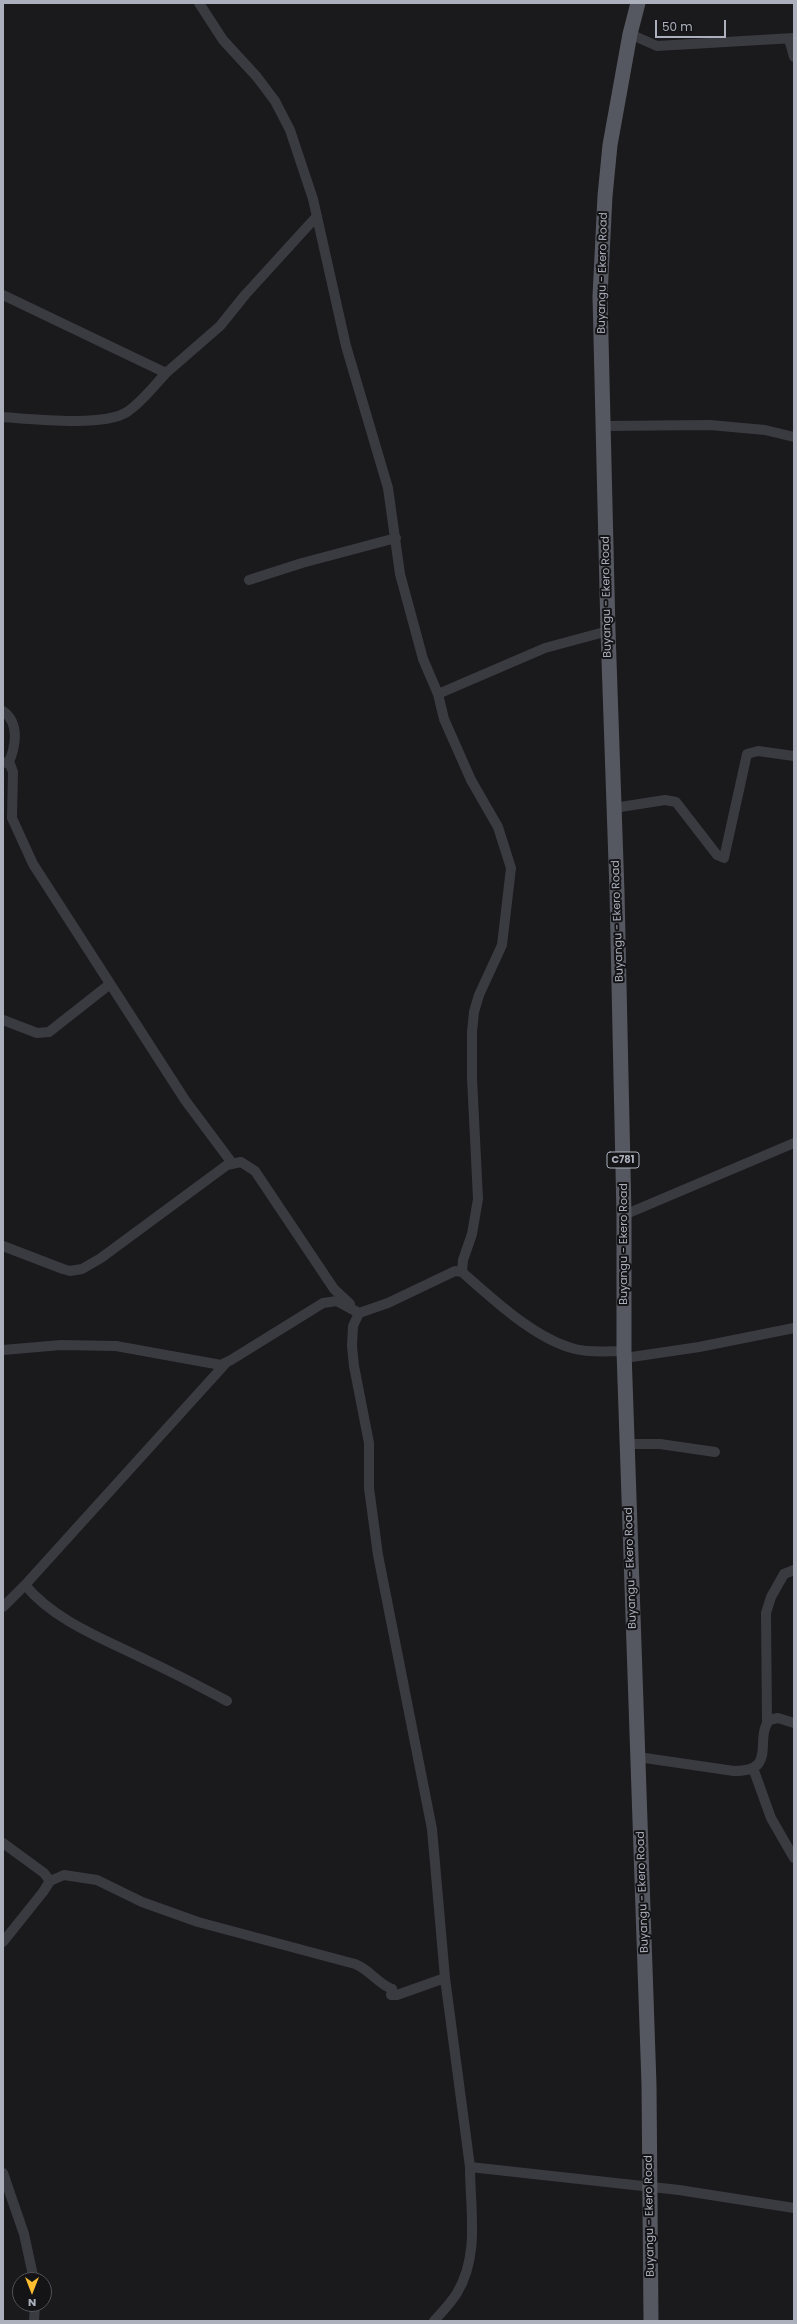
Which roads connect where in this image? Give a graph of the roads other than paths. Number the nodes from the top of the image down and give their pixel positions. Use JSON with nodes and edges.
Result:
{"nodes":[{"id":1,"x":199,"y":3,"type":"edge"},
{"id":2,"x":638,"y":3,"type":"edge"},
{"id":3,"x":630,"y":34,"type":"junction"},
{"id":4,"x":792,"y":38,"type":"edge"},
{"id":5,"x":794,"y":57,"type":"edge"},
{"id":6,"x":317,"y":216,"type":"junction"},
{"id":7,"x":3,"y":295,"type":"edge"},
{"id":8,"x":166,"y":373,"type":"junction"},
{"id":9,"x":3,"y":417,"type":"edge"},
{"id":10,"x":603,"y":426,"type":"junction"},
{"id":11,"x":794,"y":437,"type":"edge"},
{"id":12,"x":396,"y":538,"type":"junction"},
{"id":13,"x":249,"y":580,"type":"dead end"},
{"id":14,"x":608,"y":631,"type":"junction"},
{"id":15,"x":438,"y":694,"type":"junction"},
{"id":16,"x":3,"y":712,"type":"edge"},
{"id":17,"x":794,"y":756,"type":"edge"},
{"id":18,"x":6,"y":763,"type":"edge"},
{"id":19,"x":614,"y":808,"type":"junction"},
{"id":20,"x":110,"y":984,"type":"junction"},
{"id":21,"x":3,"y":1020,"type":"edge"},
{"id":22,"x":794,"y":1143,"type":"edge"},
{"id":23,"x":232,"y":1162,"type":"junction"},
{"id":24,"x":624,"y":1215,"type":"junction"},
{"id":25,"x":3,"y":1246,"type":"edge"},
{"id":26,"x":462,"y":1272,"type":"junction"},
{"id":27,"x":358,"y":1313,"type":"junction"},
{"id":28,"x":794,"y":1328,"type":"edge"},
{"id":29,"x":3,"y":1350,"type":"edge"},
{"id":30,"x":624,"y":1355,"type":"junction"},
{"id":31,"x":226,"y":1364,"type":"junction"},
{"id":32,"x":628,"y":1444,"type":"junction"},
{"id":33,"x":715,"y":1452,"type":"dead end"},
{"id":34,"x":794,"y":1562,"type":"edge"},
{"id":35,"x":791,"y":1571,"type":"edge"},
{"id":36,"x":25,"y":1585,"type":"junction"},
{"id":37,"x":3,"y":1606,"type":"edge"},
{"id":38,"x":227,"y":1701,"type":"dead end"},
{"id":39,"x":767,"y":1722,"type":"junction"},
{"id":40,"x":794,"y":1722,"type":"edge"},
{"id":41,"x":638,"y":1757,"type":"junction"},
{"id":42,"x":753,"y":1768,"type":"junction"},
{"id":43,"x":3,"y":1843,"type":"edge"},
{"id":44,"x":794,"y":1858,"type":"edge"},
{"id":45,"x":50,"y":1881,"type":"junction"},
{"id":46,"x":3,"y":1942,"type":"edge"},
{"id":47,"x":445,"y":1978,"type":"junction"},
{"id":48,"x":470,"y":2167,"type":"junction"},
{"id":49,"x":3,"y":2173,"type":"edge"},
{"id":50,"x":649,"y":2188,"type":"junction"},
{"id":51,"x":794,"y":2208,"type":"edge"},
{"id":52,"x":32,"y":2272,"type":"edge"},
{"id":53,"x":434,"y":2321,"type":"edge"},
{"id":54,"x":651,"y":2321,"type":"edge"}],
"edges":[{"from":1,"to":6,"type":"street"},
{"from":2,"to":3,"type":"main road","name":"Buyangu - Ekero Road","number":"C781"},
{"from":3,"to":4,"type":"street"},
{"from":3,"to":10,"type":"main road","name":"Buyangu - Ekero Road","number":"C781"},
{"from":4,"to":5,"type":"street"},
{"from":6,"to":8,"type":"street"},
{"from":6,"to":12,"type":"street"},
{"from":7,"to":8,"type":"street"},
{"from":8,"to":9,"type":"street"},
{"from":10,"to":11,"type":"street"},
{"from":10,"to":14,"type":"main road","name":"Buyangu - Ekero Road","number":"C781"},
{"from":12,"to":13,"type":"street"},
{"from":12,"to":15,"type":"street"},
{"from":14,"to":15,"type":"street"},
{"from":14,"to":19,"type":"main road","name":"Buyangu - Ekero Road","number":"C781"},
{"from":15,"to":26,"type":"street"},
{"from":16,"to":18,"type":"street"},
{"from":17,"to":19,"type":"street"},
{"from":18,"to":20,"type":"street"},
{"from":19,"to":24,"type":"main road","name":"Buyangu - Ekero Road","number":"C781"},
{"from":20,"to":21,"type":"street"},
{"from":20,"to":23,"type":"street"},
{"from":22,"to":24,"type":"street"},
{"from":23,"to":25,"type":"street"},
{"from":23,"to":27,"type":"street"},
{"from":24,"to":30,"type":"main road","name":"Buyangu - Ekero Road","number":"C781"},
{"from":26,"to":27,"type":"street"},
{"from":26,"to":30,"type":"street"},
{"from":27,"to":31,"type":"street"},
{"from":27,"to":47,"type":"street"},
{"from":28,"to":30,"type":"street"},
{"from":29,"to":31,"type":"street"},
{"from":30,"to":32,"type":"main road","name":"Buyangu - Ekero Road","number":"C781"},
{"from":31,"to":36,"type":"street"},
{"from":32,"to":33,"type":"street"},
{"from":32,"to":41,"type":"main road","name":"Buyangu - Ekero Road","number":"C781"},
{"from":34,"to":35,"type":"street"},
{"from":35,"to":39,"type":"street"},
{"from":36,"to":37,"type":"street"},
{"from":36,"to":38,"type":"street"},
{"from":39,"to":40,"type":"street"},
{"from":39,"to":42,"type":"street"},
{"from":41,"to":42,"type":"street"},
{"from":41,"to":50,"type":"main road","name":"Buyangu - Ekero Road","number":"C781"},
{"from":42,"to":44,"type":"street"},
{"from":43,"to":45,"type":"street"},
{"from":45,"to":46,"type":"street"},
{"from":45,"to":47,"type":"street"},
{"from":47,"to":48,"type":"street"},
{"from":48,"to":50,"type":"street"},
{"from":48,"to":53,"type":"street"},
{"from":49,"to":52,"type":"street"},
{"from":50,"to":51,"type":"street"},
{"from":50,"to":54,"type":"main road","name":"Buyangu - Ekero Road","number":"C781"}]}
